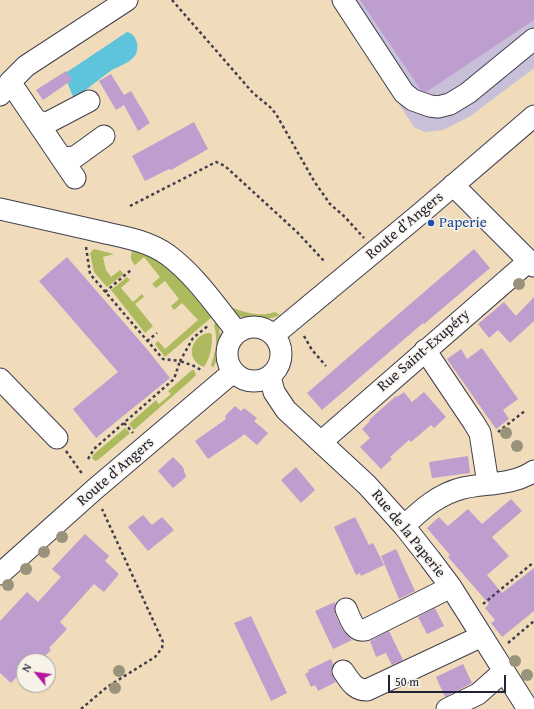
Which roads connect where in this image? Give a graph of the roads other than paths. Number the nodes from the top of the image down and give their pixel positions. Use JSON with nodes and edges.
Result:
{"nodes":[{"id":1,"x":127,"y":0,"type":"edge"},
{"id":2,"x":343,"y":0,"type":"edge"},
{"id":3,"x":534,"y":39,"type":"edge"},
{"id":4,"x":5,"y":89,"type":"edge"},
{"id":5,"x":89,"y":101,"type":"dead end"},
{"id":6,"x":534,"y":116,"type":"edge"},
{"id":7,"x":37,"y":121,"type":"junction"},
{"id":8,"x":104,"y":136,"type":"dead end"},
{"id":9,"x":62,"y":158,"type":"junction"},
{"id":10,"x":75,"y":178,"type":"dead end"},
{"id":11,"x":453,"y":185,"type":"junction"},
{"id":12,"x":0,"y":210,"type":"edge"},
{"id":13,"x":532,"y":264,"type":"edge"},
{"id":14,"x":238,"y":332,"type":"junction"},
{"id":15,"x":274,"y":335,"type":"junction"},
{"id":16,"x":425,"y":350,"type":"junction"},
{"id":17,"x":233,"y":372,"type":"junction"},
{"id":18,"x":270,"y":376,"type":"junction"},
{"id":19,"x":0,"y":379,"type":"edge"},
{"id":20,"x":57,"y":438,"type":"road end"},
{"id":21,"x":320,"y":442,"type":"junction"},
{"id":22,"x":534,"y":471,"type":"edge"},
{"id":23,"x":488,"y":484,"type":"junction"},
{"id":24,"x":404,"y":526,"type":"junction"},
{"id":25,"x":0,"y":574,"type":"edge"},
{"id":26,"x":451,"y":587,"type":"junction"},
{"id":27,"x":346,"y":608,"type":"dead end"},
{"id":28,"x":482,"y":636,"type":"junction"},
{"id":29,"x":343,"y":671,"type":"dead end"},
{"id":30,"x":504,"y":671,"type":"junction"},
{"id":31,"x":447,"y":709,"type":"edge"},
{"id":32,"x":528,"y":709,"type":"edge"}],
"edges":[{"from":1,"to":4,"type":"street"},
{"from":2,"to":3,"type":"street"},
{"from":4,"to":7,"type":"street"},
{"from":5,"to":7,"type":"street"},
{"from":6,"to":11,"type":"street","name":"Route d’Angers"},
{"from":7,"to":9,"type":"street"},
{"from":8,"to":9,"type":"street"},
{"from":9,"to":10,"type":"street"},
{"from":11,"to":13,"type":"street"},
{"from":11,"to":15,"type":"street","name":"Route d’Angers"},
{"from":12,"to":14,"type":"street"},
{"from":13,"to":16,"type":"street","name":"Rue Saint-Exupéry"},
{"from":14,"to":15,"type":"street"},
{"from":14,"to":17,"type":"street"},
{"from":15,"to":18,"type":"street"},
{"from":16,"to":21,"type":"street","name":"Rue Saint-Exupéry"},
{"from":16,"to":23,"type":"street"},
{"from":17,"to":18,"type":"street"},
{"from":17,"to":25,"type":"street","name":"Route d’Angers"},
{"from":18,"to":21,"type":"street","name":"Rue de la Paperie"},
{"from":19,"to":20,"type":"street"},
{"from":21,"to":24,"type":"street","name":"Rue de la Paperie"},
{"from":22,"to":23,"type":"street"},
{"from":23,"to":24,"type":"street"},
{"from":24,"to":26,"type":"street","name":"Rue de la Paperie"},
{"from":26,"to":27,"type":"street"},
{"from":26,"to":28,"type":"street","name":"Rue de la Paperie"},
{"from":28,"to":29,"type":"street"},
{"from":28,"to":30,"type":"street","name":"Rue de la Paperie"},
{"from":30,"to":31,"type":"street"},
{"from":30,"to":32,"type":"street","name":"Rue de la Paperie"}]}
